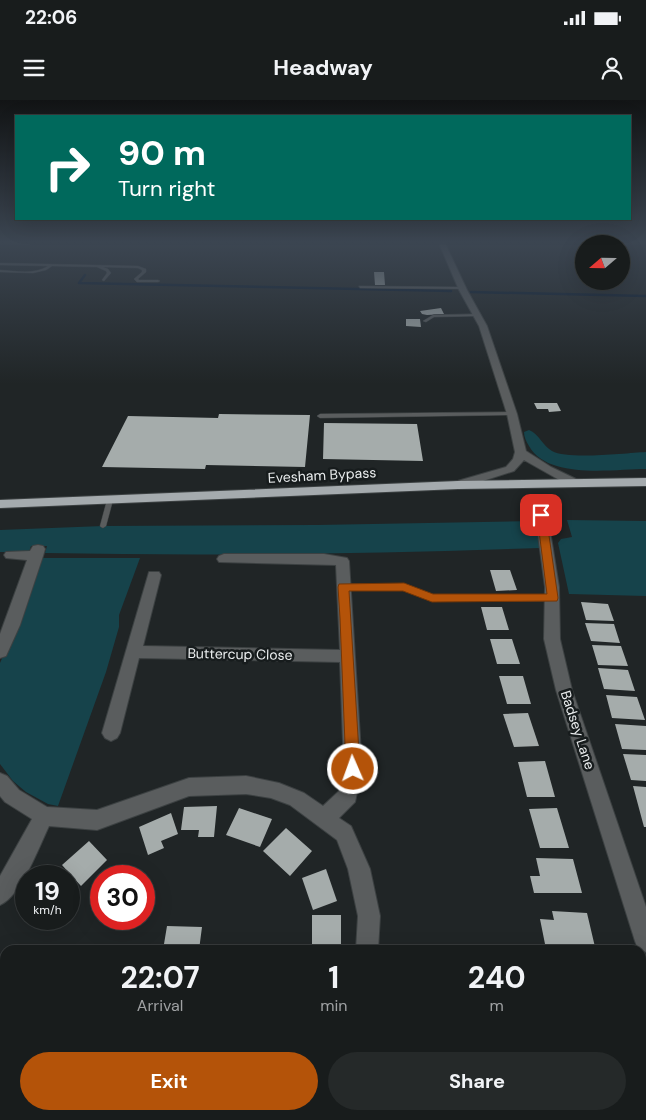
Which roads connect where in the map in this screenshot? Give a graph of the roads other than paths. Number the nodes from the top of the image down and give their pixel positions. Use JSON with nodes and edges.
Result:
{"nodes":[{"id":1,"x":401,"y":289,"type":"edge"},
{"id":2,"x":463,"y":291,"type":"joint"},
{"id":3,"x":477,"y":316,"type":"junction"},
{"id":4,"x":425,"y":321,"type":"dead end"},
{"id":5,"x":512,"y":414,"type":"junction"},
{"id":6,"x":320,"y":416,"type":"dead end"},
{"id":7,"x":522,"y":452,"type":"junction"},
{"id":8,"x":646,"y":482,"type":"edge"},
{"id":9,"x":574,"y":483,"type":"junction"},
{"id":10,"x":458,"y":485,"type":"junction"},
{"id":11,"x":110,"y":500,"type":"junction"},
{"id":12,"x":0,"y":504,"type":"edge"},
{"id":13,"x":541,"y":512,"type":"dead end"},
{"id":14,"x":103,"y":526,"type":"dead end"},
{"id":15,"x":11,"y":555,"type":"dead end"},
{"id":16,"x":224,"y":559,"type":"dead end"},
{"id":17,"x":154,"y":575,"type":"dead end"},
{"id":18,"x":343,"y":587,"type":"junction"},
{"id":19,"x":553,"y":598,"type":"junction"},
{"id":20,"x":0,"y":652,"type":"edge"},
{"id":21,"x":133,"y":652,"type":"junction"},
{"id":22,"x":347,"y":656,"type":"junction"},
{"id":23,"x":111,"y":733,"type":"dead end"},
{"id":24,"x":0,"y":782,"type":"edge"},
{"id":25,"x":44,"y":816,"type":"junction"},
{"id":26,"x":325,"y":818,"type":"junction"},
{"id":27,"x":0,"y":894,"type":"edge"},
{"id":28,"x":646,"y":941,"type":"edge"},
{"id":29,"x":367,"y":945,"type":"edge"}],
"edges":[{"from":1,"to":2,"type":"lane"},
{"from":2,"to":3,"type":"street"},
{"from":3,"to":4,"type":"lane"},
{"from":3,"to":5,"type":"street"},
{"from":5,"to":6,"type":"lane"},
{"from":5,"to":7,"type":"street"},
{"from":7,"to":9,"type":"street"},
{"from":7,"to":10,"type":"street"},
{"from":8,"to":9,"type":"highway","name":"Evesham Bypass"},
{"from":9,"to":10,"type":"highway","name":"Evesham Bypass"},
{"from":10,"to":11,"type":"highway","name":"Evesham Bypass"},
{"from":11,"to":12,"type":"highway","name":"Evesham Bypass"},
{"from":11,"to":14,"type":"lane"},
{"from":13,"to":19,"type":"street","name":"Badsey Lane"},
{"from":15,"to":20,"type":"street"},
{"from":16,"to":18,"type":"street"},
{"from":17,"to":21,"type":"street"},
{"from":18,"to":19,"type":"lane"},
{"from":18,"to":22,"type":"street"},
{"from":19,"to":28,"type":"street","name":"Badsey Lane"},
{"from":21,"to":22,"type":"street","name":"Buttercup Close"},
{"from":21,"to":23,"type":"street"},
{"from":22,"to":26,"type":"street"},
{"from":24,"to":25,"type":"street"},
{"from":25,"to":26,"type":"street"},
{"from":25,"to":27,"type":"street"},
{"from":26,"to":29,"type":"street"}]}
